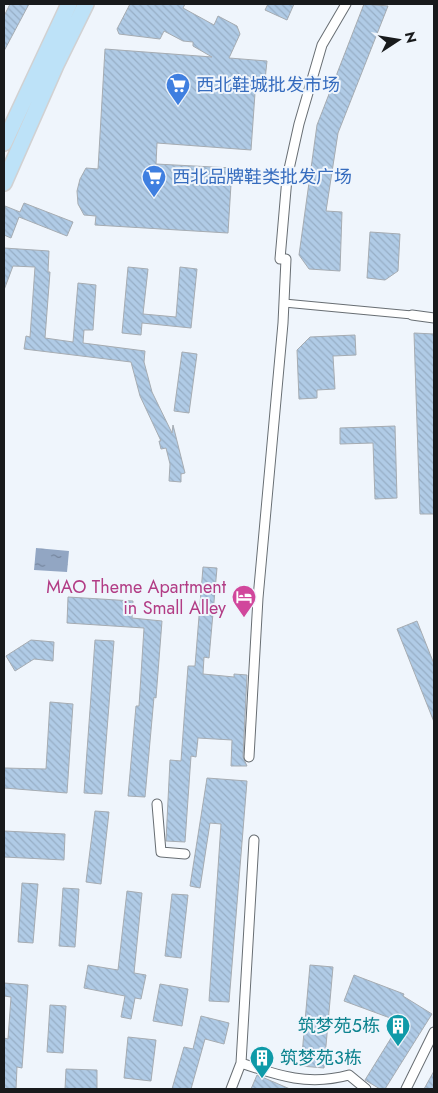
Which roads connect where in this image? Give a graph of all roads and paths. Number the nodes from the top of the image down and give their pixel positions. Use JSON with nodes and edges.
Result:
{"nodes":[{"id":1,"x":69,"y":4,"type":"edge"},
{"id":2,"x":86,"y":4,"type":"edge"},
{"id":3,"x":346,"y":4,"type":"edge"},
{"id":4,"x":4,"y":143,"type":"edge"},
{"id":5,"x":4,"y":183,"type":"edge"},
{"id":6,"x":284,"y":303,"type":"junction"},
{"id":7,"x":412,"y":315,"type":"joint"},
{"id":8,"x":434,"y":318,"type":"edge"},
{"id":9,"x":249,"y":757,"type":"dead end"},
{"id":10,"x":157,"y":804,"type":"dead end"},
{"id":11,"x":254,"y":840,"type":"dead end"},
{"id":12,"x":185,"y":854,"type":"dead end"},
{"id":13,"x":434,"y":1032,"type":"edge"},
{"id":14,"x":241,"y":1063,"type":"junction"},
{"id":15,"x":231,"y":1089,"type":"edge"},
{"id":16,"x":366,"y":1089,"type":"edge"},
{"id":17,"x":406,"y":1089,"type":"edge"}],
"edges":[{"from":1,"to":4,"type":"main road"},
{"from":2,"to":5,"type":"main road"},
{"from":3,"to":6,"type":"street"},
{"from":6,"to":7,"type":"street"},
{"from":6,"to":9,"type":"street"},
{"from":7,"to":8,"type":"street"},
{"from":10,"to":12,"type":"street"},
{"from":11,"to":14,"type":"street"},
{"from":13,"to":17,"type":"street"},
{"from":14,"to":15,"type":"street"},
{"from":14,"to":16,"type":"street"}]}
